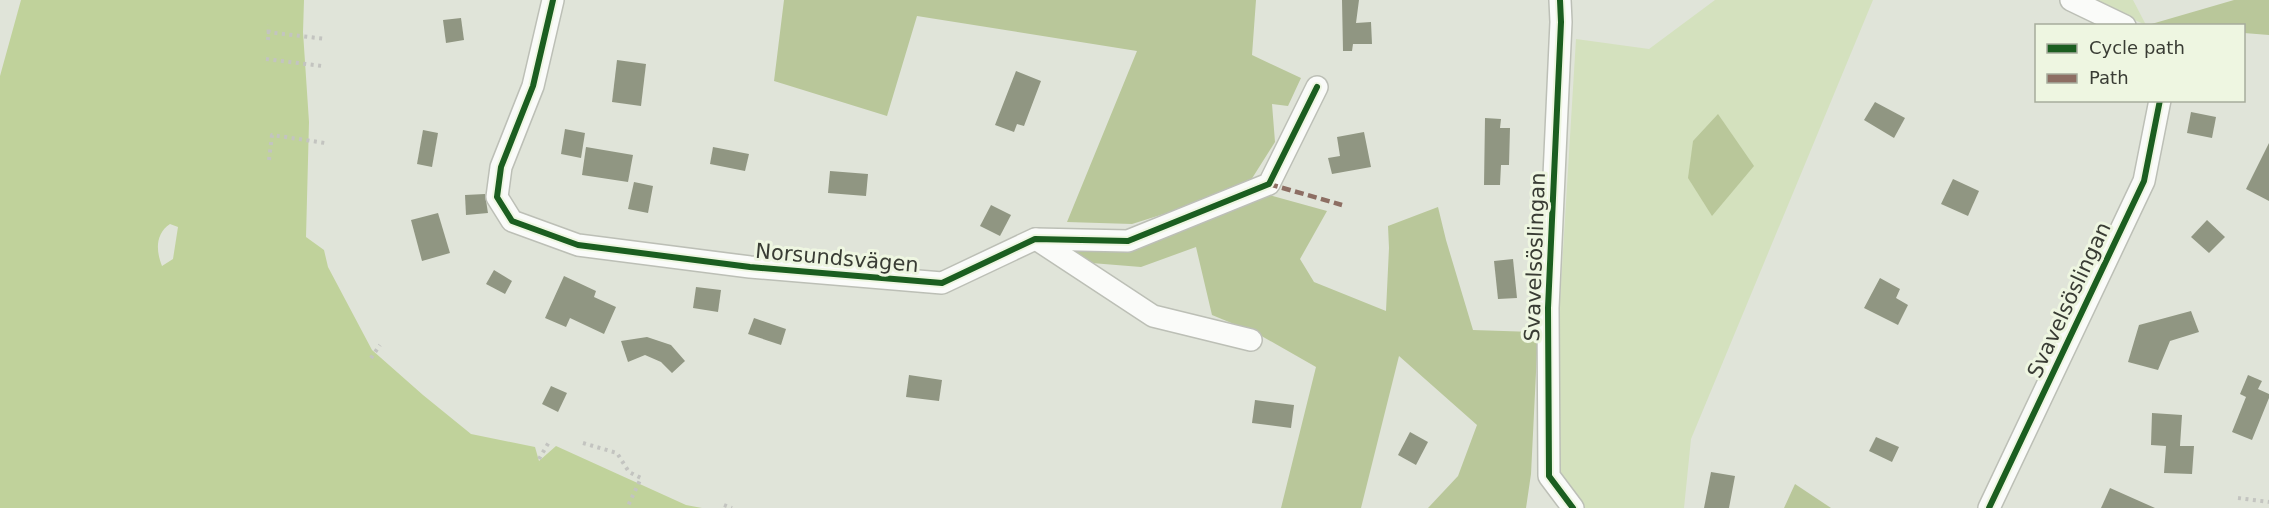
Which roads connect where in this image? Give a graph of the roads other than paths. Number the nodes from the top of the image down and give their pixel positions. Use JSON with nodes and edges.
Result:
{"nodes":[{"id":1,"x":553,"y":0,"type":"edge"},
{"id":2,"x":1560,"y":0,"type":"edge"},
{"id":3,"x":2071,"y":0,"type":"edge"},
{"id":4,"x":2121,"y":24,"type":"edge"},
{"id":5,"x":1317,"y":87,"type":"dead end"},
{"id":6,"x":2160,"y":102,"type":"edge"},
{"id":7,"x":1035,"y":238,"type":"junction"},
{"id":8,"x":1251,"y":340,"type":"dead end"},
{"id":9,"x":1573,"y":508,"type":"edge"},
{"id":10,"x":1989,"y":508,"type":"edge"}],
"edges":[{"from":1,"to":7,"type":"street","name":"Norsundsvägen"},
{"from":2,"to":9,"type":"street","name":"Svavelsöslingan"},
{"from":3,"to":4,"type":"street"},
{"from":5,"to":7,"type":"street","name":"Norsundsvägen"},
{"from":6,"to":10,"type":"street","name":"Svavelsöslingan"},
{"from":7,"to":8,"type":"street"}]}
